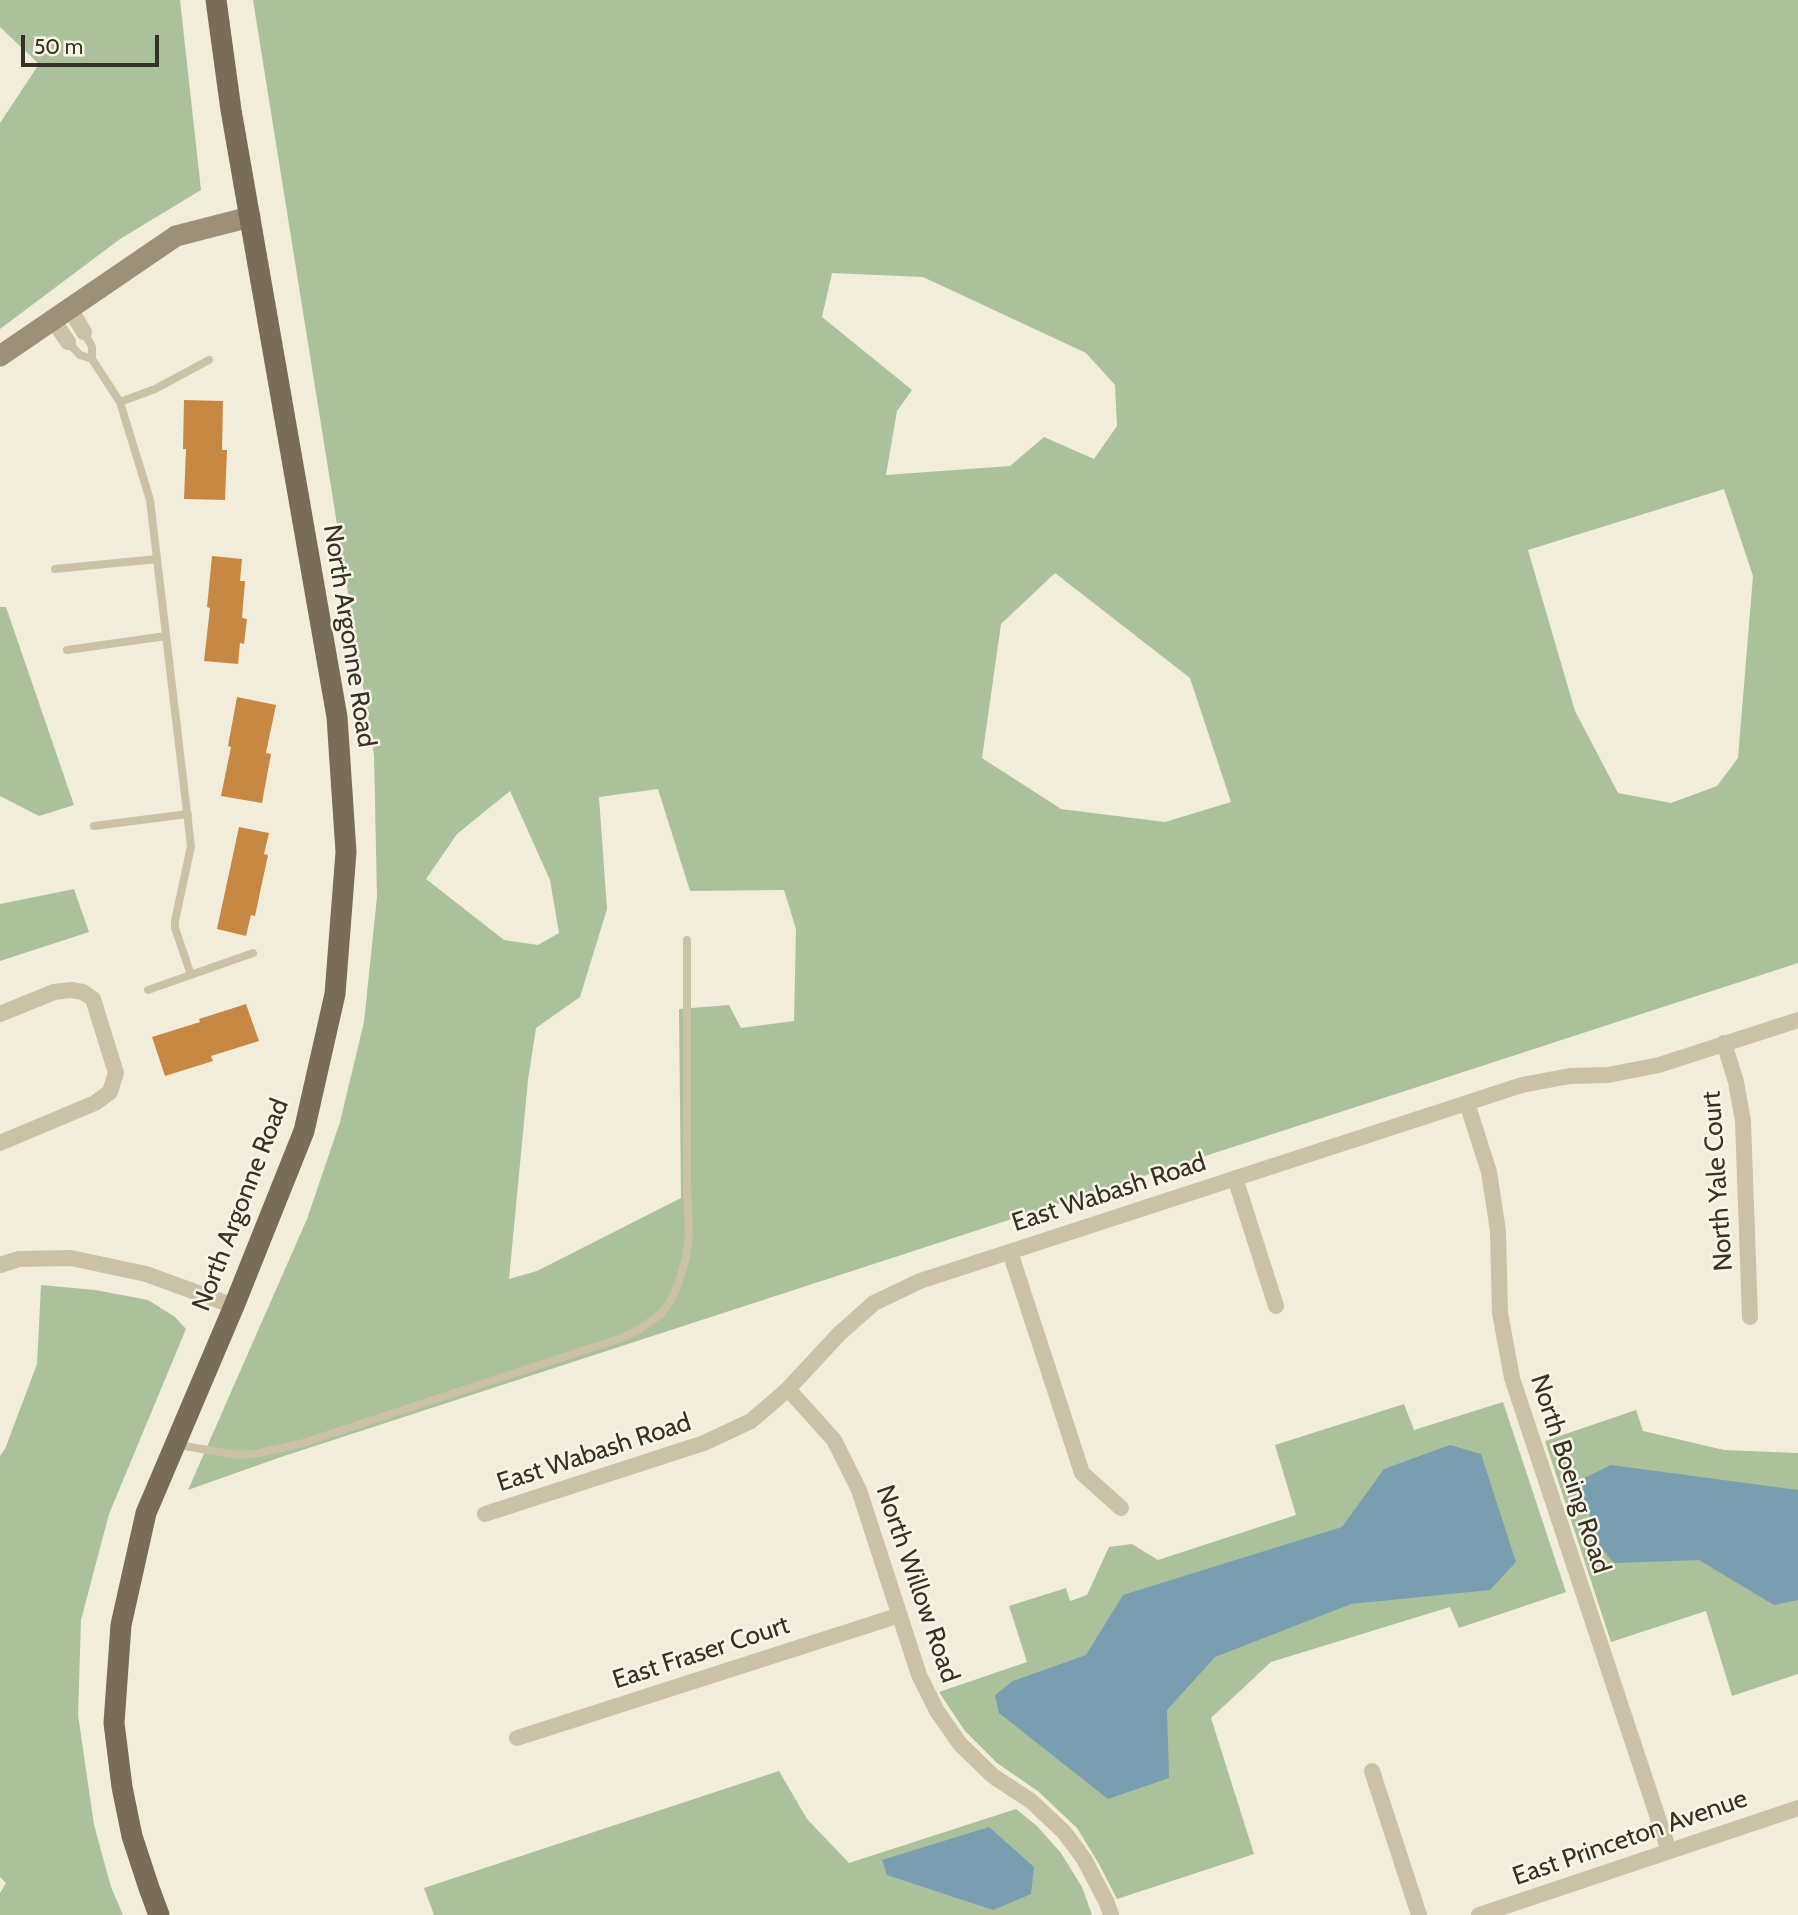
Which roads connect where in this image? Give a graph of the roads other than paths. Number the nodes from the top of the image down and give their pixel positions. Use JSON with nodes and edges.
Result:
{"nodes":[{"id":1,"x":216,"y":0,"type":"edge"},
{"id":2,"x":250,"y":217,"type":"junction"},
{"id":3,"x":61,"y":315,"type":"junction"},
{"id":4,"x":84,"y":332,"type":"joint"},
{"id":5,"x":68,"y":342,"type":"joint"},
{"id":6,"x":0,"y":356,"type":"edge"},
{"id":7,"x":92,"y":359,"type":"junction"},
{"id":8,"x":209,"y":360,"type":"dead end"},
{"id":9,"x":120,"y":402,"type":"junction"},
{"id":10,"x":157,"y":559,"type":"junction"},
{"id":11,"x":55,"y":569,"type":"dead end"},
{"id":12,"x":166,"y":636,"type":"junction"},
{"id":13,"x":67,"y":650,"type":"dead end"},
{"id":14,"x":188,"y":814,"type":"junction"},
{"id":15,"x":94,"y":825,"type":"dead end"},
{"id":16,"x":687,"y":940,"type":"dead end"},
{"id":17,"x":253,"y":953,"type":"dead end"},
{"id":18,"x":191,"y":975,"type":"junction"},
{"id":19,"x":148,"y":990,"type":"dead end"},
{"id":20,"x":0,"y":1014,"type":"edge"},
{"id":21,"x":1798,"y":1020,"type":"edge"},
{"id":22,"x":1724,"y":1043,"type":"junction"},
{"id":23,"x":1467,"y":1103,"type":"junction"},
{"id":24,"x":0,"y":1143,"type":"edge"},
{"id":25,"x":1235,"y":1178,"type":"junction"},
{"id":26,"x":1010,"y":1252,"type":"junction"},
{"id":27,"x":0,"y":1265,"type":"edge"},
{"id":28,"x":234,"y":1306,"type":"junction"},
{"id":29,"x":1276,"y":1306,"type":"dead end"},
{"id":30,"x":1751,"y":1317,"type":"dead end"},
{"id":31,"x":788,"y":1390,"type":"junction"},
{"id":32,"x":175,"y":1445,"type":"junction"},
{"id":33,"x":1121,"y":1508,"type":"dead end"},
{"id":34,"x":485,"y":1514,"type":"dead end"},
{"id":35,"x":900,"y":1615,"type":"junction"},
{"id":36,"x":517,"y":1738,"type":"dead end"},
{"id":37,"x":1372,"y":1771,"type":"dead end"},
{"id":38,"x":1798,"y":1808,"type":"edge"},
{"id":39,"x":1669,"y":1851,"type":"junction"},
{"id":40,"x":159,"y":1915,"type":"edge"},
{"id":41,"x":1111,"y":1915,"type":"edge"},
{"id":42,"x":1419,"y":1915,"type":"edge"},
{"id":43,"x":1479,"y":1915,"type":"edge"}],
"edges":[{"from":1,"to":2,"type":"main road","name":"North Argonne Road"},
{"from":2,"to":3,"type":"street"},
{"from":2,"to":28,"type":"main road","name":"North Argonne Road"},
{"from":3,"to":4,"type":"street"},
{"from":3,"to":5,"type":"street"},
{"from":3,"to":6,"type":"street"},
{"from":4,"to":7,"type":"lane"},
{"from":5,"to":7,"type":"lane"},
{"from":7,"to":9,"type":"lane"},
{"from":8,"to":9,"type":"lane"},
{"from":9,"to":10,"type":"lane"},
{"from":10,"to":11,"type":"lane"},
{"from":10,"to":12,"type":"lane"},
{"from":12,"to":13,"type":"lane"},
{"from":12,"to":14,"type":"lane"},
{"from":14,"to":15,"type":"lane"},
{"from":14,"to":18,"type":"lane"},
{"from":16,"to":32,"type":"lane"},
{"from":17,"to":18,"type":"lane"},
{"from":18,"to":19,"type":"lane"},
{"from":20,"to":24,"type":"street"},
{"from":21,"to":22,"type":"street","name":"East Wabash Road"},
{"from":22,"to":23,"type":"street","name":"East Wabash Road"},
{"from":22,"to":30,"type":"street","name":"North Yale Court"},
{"from":23,"to":25,"type":"street","name":"East Wabash Road"},
{"from":23,"to":39,"type":"street","name":"North Boeing Road"},
{"from":25,"to":26,"type":"street","name":"East Wabash Road"},
{"from":25,"to":29,"type":"street"},
{"from":26,"to":31,"type":"street","name":"East Wabash Road"},
{"from":26,"to":33,"type":"street"},
{"from":27,"to":28,"type":"street"},
{"from":28,"to":32,"type":"main road","name":"North Argonne Road"},
{"from":31,"to":34,"type":"street","name":"East Wabash Road"},
{"from":31,"to":35,"type":"street","name":"North Willow Road"},
{"from":32,"to":40,"type":"main road","name":"North Argonne Road"},
{"from":35,"to":36,"type":"street","name":"East Fraser Court"},
{"from":35,"to":41,"type":"street","name":"North Willow Road"},
{"from":37,"to":42,"type":"street"},
{"from":38,"to":39,"type":"street","name":"East Princeton Avenue"},
{"from":39,"to":43,"type":"street","name":"East Princeton Avenue"}]}
